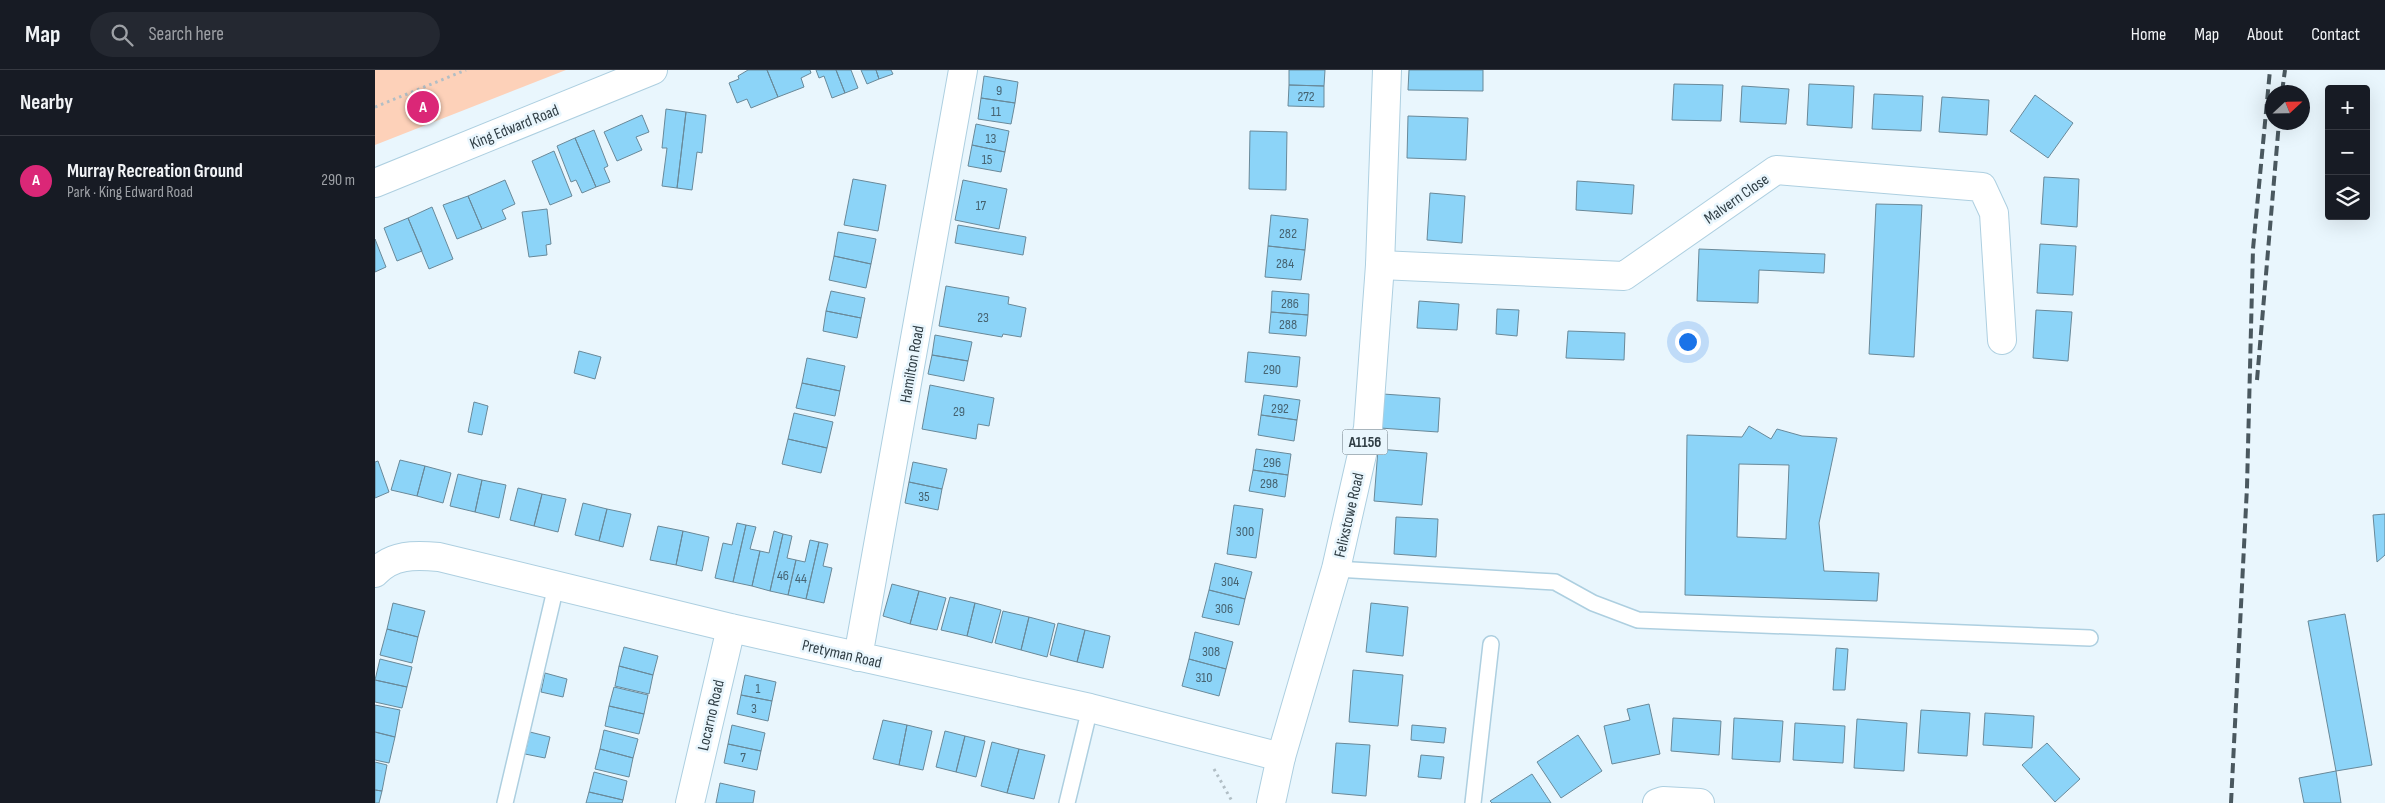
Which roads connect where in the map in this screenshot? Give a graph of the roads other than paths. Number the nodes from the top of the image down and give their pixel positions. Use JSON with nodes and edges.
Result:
{"nodes":[{"id":1,"x":653,"y":70,"type":"edge"},
{"id":2,"x":963,"y":70,"type":"edge"},
{"id":3,"x":1387,"y":70,"type":"edge"},
{"id":4,"x":375,"y":183,"type":"edge"},
{"id":5,"x":1380,"y":265,"type":"junction"},
{"id":6,"x":2002,"y":340,"type":"dead end"},
{"id":7,"x":1336,"y":569,"type":"junction"},
{"id":8,"x":375,"y":573,"type":"edge"},
{"id":9,"x":556,"y":586,"type":"junction"},
{"id":10,"x":731,"y":628,"type":"junction"},
{"id":11,"x":2090,"y":638,"type":"dead end"},
{"id":12,"x":1491,"y":644,"type":"dead end"},
{"id":13,"x":858,"y":657,"type":"junction"},
{"id":14,"x":1090,"y":708,"type":"junction"},
{"id":15,"x":1281,"y":757,"type":"junction"},
{"id":16,"x":505,"y":803,"type":"edge"},
{"id":17,"x":689,"y":803,"type":"edge"},
{"id":18,"x":1067,"y":803,"type":"edge"},
{"id":19,"x":1271,"y":803,"type":"edge"},
{"id":20,"x":1473,"y":803,"type":"edge"},
{"id":21,"x":1657,"y":803,"type":"edge"},
{"id":22,"x":1701,"y":803,"type":"edge"}],
"edges":[{"from":1,"to":4,"type":"street","name":"King Edward Road"},
{"from":2,"to":13,"type":"street","name":"Hamilton Road"},
{"from":3,"to":5,"type":"street","name":"Felixstowe Road","number":"A1156"},
{"from":5,"to":6,"type":"street","name":"Malvern Close"},
{"from":5,"to":7,"type":"street","name":"Felixstowe Road","number":"A1156"},
{"from":7,"to":11,"type":"lane"},
{"from":7,"to":15,"type":"street","name":"Felixstowe Road","number":"A1156"},
{"from":8,"to":9,"type":"street","name":"Pretyman Road"},
{"from":9,"to":10,"type":"street","name":"Pretyman Road"},
{"from":9,"to":16,"type":"lane"},
{"from":10,"to":13,"type":"street","name":"Pretyman Road"},
{"from":10,"to":17,"type":"street","name":"Locarno Road"},
{"from":12,"to":20,"type":"lane"},
{"from":13,"to":14,"type":"street","name":"Pretyman Road"},
{"from":14,"to":15,"type":"street","name":"Pretyman Road"},
{"from":14,"to":18,"type":"lane"},
{"from":15,"to":19,"type":"street","name":"Felixstowe Road","number":"A1156"},
{"from":21,"to":22,"type":"street"}]}
